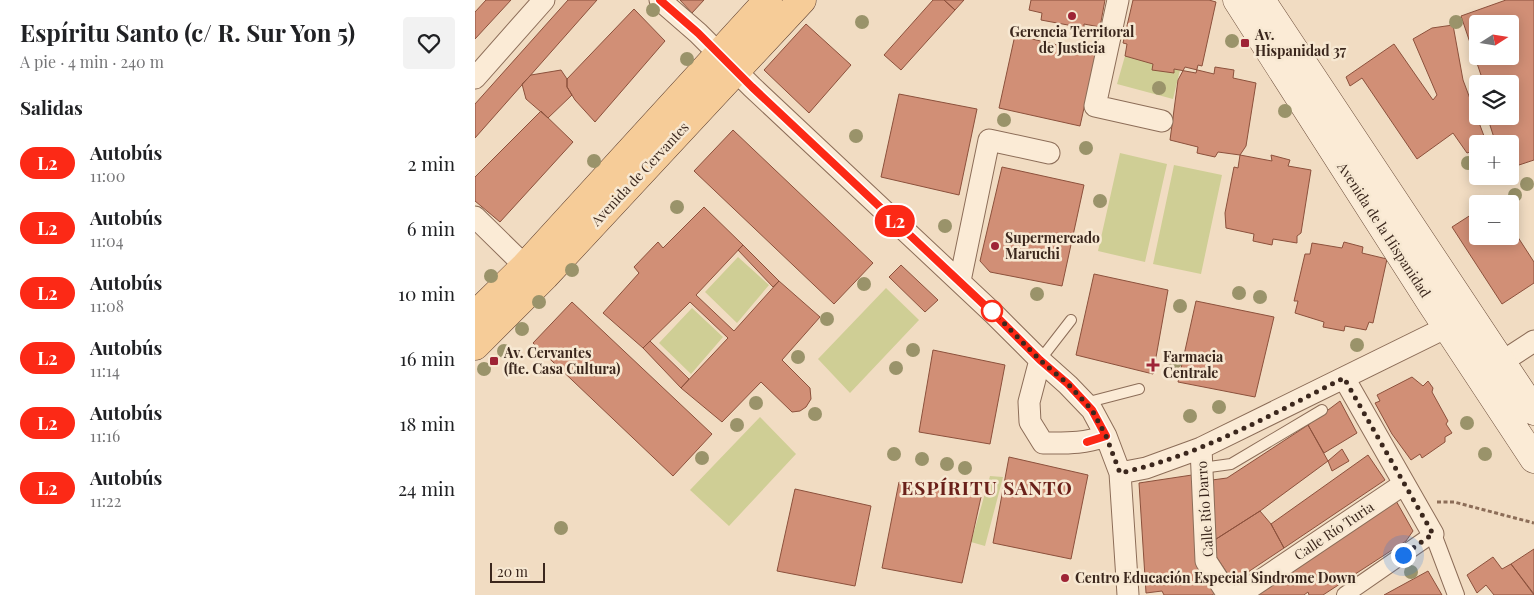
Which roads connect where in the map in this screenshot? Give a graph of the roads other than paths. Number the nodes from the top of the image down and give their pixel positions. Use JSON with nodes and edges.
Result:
{"nodes":[{"id":1,"x":544,"y":0,"type":"edge"},
{"id":2,"x":660,"y":0,"type":"edge"},
{"id":3,"x":768,"y":0,"type":"edge"},
{"id":4,"x":802,"y":0,"type":"edge"},
{"id":5,"x":1118,"y":0,"type":"edge"},
{"id":6,"x":1237,"y":0,"type":"edge"},
{"id":7,"x":1261,"y":0,"type":"edge"},
{"id":8,"x":727,"y":61,"type":"junction"},
{"id":9,"x":475,"y":78,"type":"edge"},
{"id":10,"x":1162,"y":121,"type":"dead end"},
{"id":11,"x":1049,"y":153,"type":"dead end"},
{"id":12,"x":475,"y":217,"type":"edge"},
{"id":13,"x":525,"y":266,"type":"junction"},
{"id":14,"x":960,"y":281,"type":"junction"},
{"id":15,"x":475,"y":315,"type":"edge"},
{"id":16,"x":1071,"y":320,"type":"dead end"},
{"id":17,"x":1447,"y":327,"type":"junction"},
{"id":18,"x":1534,"y":341,"type":"edge"},
{"id":19,"x":475,"y":346,"type":"edge"},
{"id":20,"x":1040,"y":360,"type":"junction"},
{"id":21,"x":1502,"y":362,"type":"junction"},
{"id":22,"x":1475,"y":368,"type":"junction"},
{"id":23,"x":1344,"y":378,"type":"junction"},
{"id":24,"x":1139,"y":389,"type":"dead end"},
{"id":25,"x":1085,"y":403,"type":"junction"},
{"id":26,"x":1322,"y":410,"type":"dead end"},
{"id":27,"x":1534,"y":411,"type":"edge"},
{"id":28,"x":1106,"y":436,"type":"junction"},
{"id":29,"x":1202,"y":458,"type":"junction"},
{"id":30,"x":1534,"y":459,"type":"edge"},
{"id":31,"x":1120,"y":473,"type":"junction"},
{"id":32,"x":1409,"y":493,"type":"junction"},
{"id":33,"x":1433,"y":534,"type":"junction"},
{"id":34,"x":1127,"y":595,"type":"edge"},
{"id":35,"x":1228,"y":595,"type":"edge"},
{"id":36,"x":1239,"y":595,"type":"edge"},
{"id":37,"x":1345,"y":595,"type":"edge"},
{"id":38,"x":1456,"y":595,"type":"edge"}],
"edges":[{"from":1,"to":9,"type":"street"},
{"from":2,"to":8,"type":"street"},
{"from":3,"to":8,"type":"main road","name":"Avenida de Cervantes"},
{"from":4,"to":8,"type":"main road","name":"Avenida de Cervantes"},
{"from":5,"to":10,"type":"street"},
{"from":6,"to":17,"type":"main road","name":"Avenida de la Hispanidad"},
{"from":7,"to":21,"type":"main road","name":"Avenida de la Hispanidad"},
{"from":8,"to":13,"type":"main road","name":"Avenida de Cervantes"},
{"from":8,"to":14,"type":"street"},
{"from":8,"to":19,"type":"main road","name":"Avenida de Cervantes"},
{"from":11,"to":14,"type":"street"},
{"from":12,"to":13,"type":"street"},
{"from":13,"to":15,"type":"main road","name":"Avenida de Cervantes"},
{"from":14,"to":20,"type":"street"},
{"from":16,"to":20,"type":"lane"},
{"from":17,"to":22,"type":"main road","name":"Avenida de la Hispanidad"},
{"from":17,"to":23,"type":"street"},
{"from":18,"to":21,"type":"street"},
{"from":20,"to":25,"type":"street"},
{"from":20,"to":28,"type":"street"},
{"from":21,"to":22,"type":"street"},
{"from":21,"to":27,"type":"main road","name":"Avenida de la Hispanidad"},
{"from":22,"to":30,"type":"main road","name":"Avenida de la Hispanidad"},
{"from":23,"to":29,"type":"street"},
{"from":23,"to":32,"type":"street"},
{"from":24,"to":25,"type":"lane"},
{"from":25,"to":28,"type":"street"},
{"from":26,"to":29,"type":"lane"},
{"from":28,"to":31,"type":"street"},
{"from":29,"to":31,"type":"street"},
{"from":29,"to":35,"type":"street","name":"Calle Río Darro"},
{"from":31,"to":34,"type":"street"},
{"from":32,"to":33,"type":"street"},
{"from":32,"to":36,"type":"street","name":"Calle Río Turia"},
{"from":33,"to":37,"type":"street"},
{"from":33,"to":38,"type":"street"}]}
